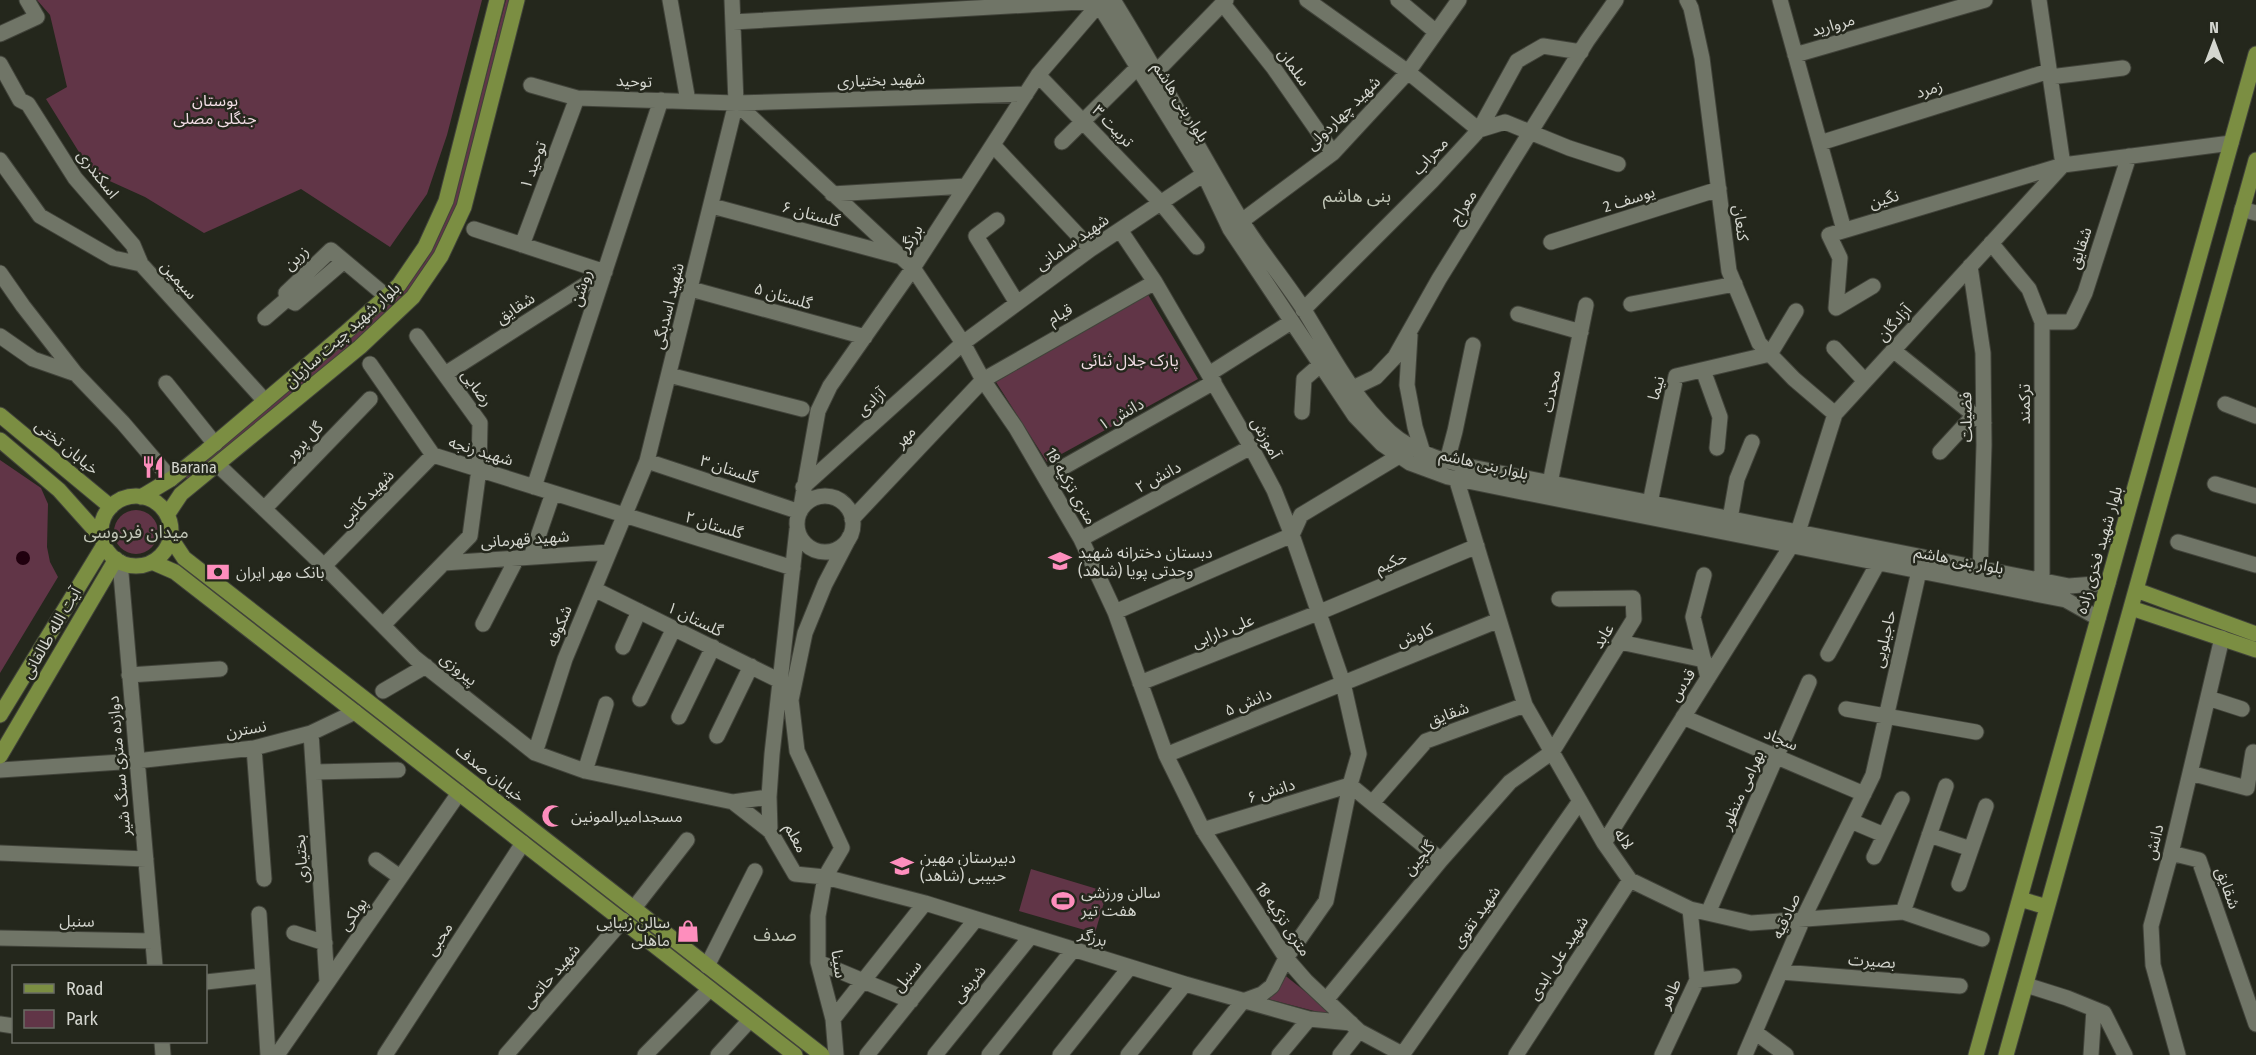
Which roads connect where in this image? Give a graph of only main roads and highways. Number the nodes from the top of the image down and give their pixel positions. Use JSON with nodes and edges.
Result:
{"nodes":[{"id":1,"x":497,"y":0,"type":"edge"},
{"id":2,"x":517,"y":0,"type":"edge"},
{"id":3,"x":2256,"y":54,"type":"edge"},
{"id":4,"x":2256,"y":160,"type":"edge"},
{"id":5,"x":2249,"y":211,"type":"edge"},
{"id":6,"x":0,"y":415,"type":"edge"},
{"id":7,"x":0,"y":440,"type":"edge"},
{"id":8,"x":141,"y":497,"type":"junction"},
{"id":9,"x":111,"y":507,"type":"junction"},
{"id":10,"x":167,"y":515,"type":"junction"},
{"id":11,"x":170,"y":537,"type":"junction"},
{"id":12,"x":103,"y":541,"type":"junction"},
{"id":13,"x":118,"y":561,"type":"junction"},
{"id":14,"x":152,"y":562,"type":"junction"},
{"id":15,"x":2136,"y":590,"type":"junction"},
{"id":16,"x":2175,"y":604,"type":"junction"},
{"id":17,"x":2131,"y":608,"type":"junction"},
{"id":18,"x":2169,"y":621,"type":"junction"},
{"id":19,"x":2256,"y":634,"type":"edge"},
{"id":20,"x":2256,"y":650,"type":"edge"},
{"id":21,"x":0,"y":715,"type":"edge"},
{"id":22,"x":0,"y":756,"type":"edge"},
{"id":23,"x":2020,"y":899,"type":"junction"},
{"id":24,"x":2047,"y":907,"type":"junction"},
{"id":25,"x":795,"y":1055,"type":"edge"},
{"id":26,"x":822,"y":1055,"type":"edge"},
{"id":27,"x":1976,"y":1055,"type":"edge"},
{"id":28,"x":2006,"y":1055,"type":"edge"}],
"edges":[{"from":1,"to":8,"type":"main road","name":"بلوار شهید چیت سازیان"},
{"from":2,"to":10,"type":"main road","name":"بلوار شهید چیت سازیان"},
{"from":3,"to":23,"type":"main road","name":"بلوار شهید فخری زاده"},
{"from":4,"to":5,"type":"main road"},
{"from":5,"to":15,"type":"main road"},
{"from":6,"to":9,"type":"main road","name":"خیابان تختی"},
{"from":7,"to":12,"type":"main road"},
{"from":8,"to":9,"type":"main road"},
{"from":8,"to":10,"type":"main road"},
{"from":9,"to":12,"type":"main road"},
{"from":10,"to":11,"type":"main road"},
{"from":11,"to":14,"type":"main road"},
{"from":11,"to":26,"type":"main road","name":"خیابان صدف"},
{"from":12,"to":13,"type":"main road"},
{"from":12,"to":21,"type":"main road","name":"آیت الله طالقانی"},
{"from":13,"to":14,"type":"main road"},
{"from":13,"to":22,"type":"main road","name":"آیت الله طالقانی"},
{"from":14,"to":25,"type":"main road"},
{"from":15,"to":16,"type":"main road"},
{"from":15,"to":17,"type":"main road"},
{"from":16,"to":18,"type":"main road"},
{"from":16,"to":19,"type":"main road"},
{"from":17,"to":18,"type":"main road"},
{"from":17,"to":24,"type":"main road"},
{"from":18,"to":20,"type":"main road"},
{"from":23,"to":24,"type":"main road"},
{"from":23,"to":27,"type":"main road","name":"بلوار شهید فخری زاده"},
{"from":24,"to":28,"type":"main road"}]}
